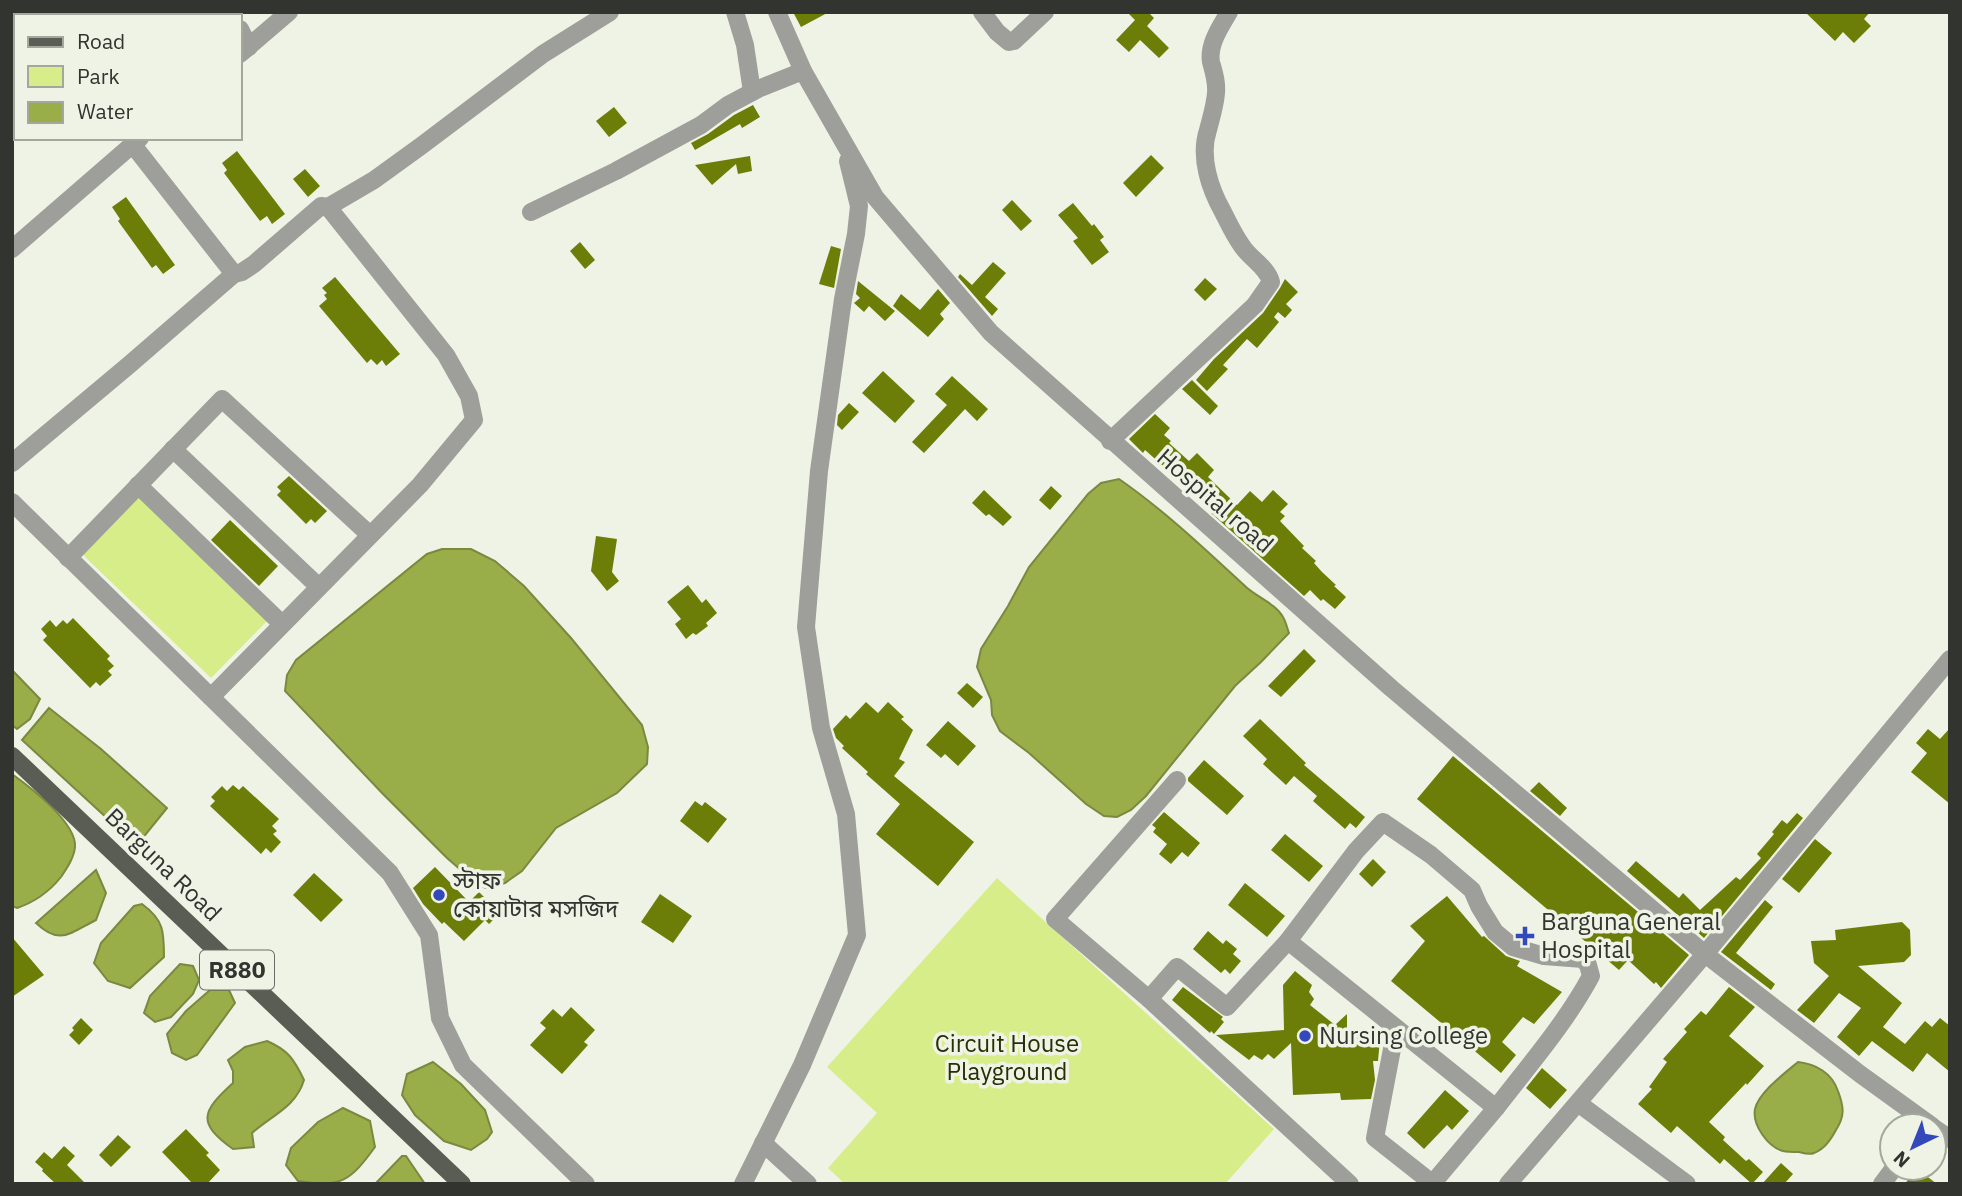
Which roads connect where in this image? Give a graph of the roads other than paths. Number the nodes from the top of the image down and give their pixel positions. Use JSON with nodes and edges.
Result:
{"nodes":[{"id":1,"x":289,"y":12,"type":"edge"},
{"id":2,"x":610,"y":12,"type":"edge"},
{"id":3,"x":735,"y":12,"type":"edge"},
{"id":4,"x":777,"y":12,"type":"edge"},
{"id":5,"x":982,"y":12,"type":"edge"},
{"id":6,"x":1045,"y":12,"type":"edge"},
{"id":7,"x":1229,"y":12,"type":"edge"},
{"id":8,"x":244,"y":50,"type":"edge"},
{"id":9,"x":799,"y":72,"type":"junction"},
{"id":10,"x":755,"y":91,"type":"junction"},
{"id":11,"x":137,"y":141,"type":"edge"},
{"id":12,"x":844,"y":143,"type":"junction"},
{"id":13,"x":328,"y":207,"type":"junction"},
{"id":14,"x":531,"y":212,"type":"dead end"},
{"id":15,"x":12,"y":249,"type":"edge"},
{"id":16,"x":234,"y":274,"type":"junction"},
{"id":17,"x":1110,"y":441,"type":"junction"},
{"id":18,"x":173,"y":449,"type":"junction"},
{"id":19,"x":12,"y":463,"type":"edge"},
{"id":20,"x":138,"y":485,"type":"junction"},
{"id":21,"x":12,"y":502,"type":"edge"},
{"id":22,"x":370,"y":535,"type":"junction"},
{"id":23,"x":68,"y":558,"type":"junction"},
{"id":24,"x":318,"y":587,"type":"junction"},
{"id":25,"x":282,"y":624,"type":"junction"},
{"id":26,"x":1950,"y":659,"type":"edge"},
{"id":27,"x":211,"y":697,"type":"junction"},
{"id":28,"x":12,"y":756,"type":"edge"},
{"id":29,"x":1177,"y":780,"type":"dead end"},
{"id":30,"x":1288,"y":941,"type":"junction"},
{"id":31,"x":1705,"y":954,"type":"junction"},
{"id":32,"x":1149,"y":999,"type":"junction"},
{"id":33,"x":1396,"y":1028,"type":"junction"},
{"id":34,"x":1578,"y":1103,"type":"junction"},
{"id":35,"x":1496,"y":1108,"type":"junction"},
{"id":36,"x":1911,"y":1112,"type":"edge"},
{"id":37,"x":763,"y":1143,"type":"junction"},
{"id":38,"x":1432,"y":1183,"type":"edge"},
{"id":39,"x":462,"y":1184,"type":"edge"},
{"id":40,"x":586,"y":1184,"type":"edge"},
{"id":41,"x":743,"y":1184,"type":"edge"},
{"id":42,"x":808,"y":1184,"type":"edge"},
{"id":43,"x":1350,"y":1184,"type":"edge"},
{"id":44,"x":1508,"y":1184,"type":"edge"},
{"id":45,"x":1687,"y":1184,"type":"edge"}],
"edges":[{"from":1,"to":8,"type":"street"},
{"from":2,"to":13,"type":"street"},
{"from":3,"to":10,"type":"street"},
{"from":4,"to":9,"type":"street","name":"Hospital road"},
{"from":5,"to":6,"type":"street"},
{"from":7,"to":17,"type":"street"},
{"from":9,"to":10,"type":"street"},
{"from":9,"to":12,"type":"street","name":"Hospital road"},
{"from":10,"to":14,"type":"street"},
{"from":11,"to":15,"type":"street"},
{"from":11,"to":16,"type":"street"},
{"from":12,"to":17,"type":"street","name":"Hospital road"},
{"from":12,"to":37,"type":"street"},
{"from":13,"to":16,"type":"street"},
{"from":13,"to":22,"type":"street"},
{"from":16,"to":19,"type":"street"},
{"from":17,"to":31,"type":"street","name":"Hospital road"},
{"from":18,"to":20,"type":"street"},
{"from":18,"to":22,"type":"street"},
{"from":18,"to":24,"type":"street"},
{"from":20,"to":23,"type":"street"},
{"from":20,"to":25,"type":"street"},
{"from":21,"to":23,"type":"street"},
{"from":22,"to":24,"type":"street"},
{"from":23,"to":27,"type":"street"},
{"from":24,"to":25,"type":"street"},
{"from":25,"to":27,"type":"street"},
{"from":26,"to":31,"type":"street"},
{"from":27,"to":40,"type":"street"},
{"from":28,"to":39,"type":"main road","name":"Barguna Road","number":"R880"},
{"from":29,"to":32,"type":"street"},
{"from":30,"to":32,"type":"street"},
{"from":30,"to":33,"type":"street"},
{"from":30,"to":35,"type":"street"},
{"from":31,"to":34,"type":"street"},
{"from":31,"to":36,"type":"street","name":"Hospital road"},
{"from":32,"to":43,"type":"street"},
{"from":33,"to":35,"type":"street"},
{"from":33,"to":38,"type":"street"},
{"from":34,"to":44,"type":"street"},
{"from":34,"to":45,"type":"street"},
{"from":35,"to":38,"type":"street"},
{"from":37,"to":41,"type":"street"},
{"from":37,"to":42,"type":"street"}]}
